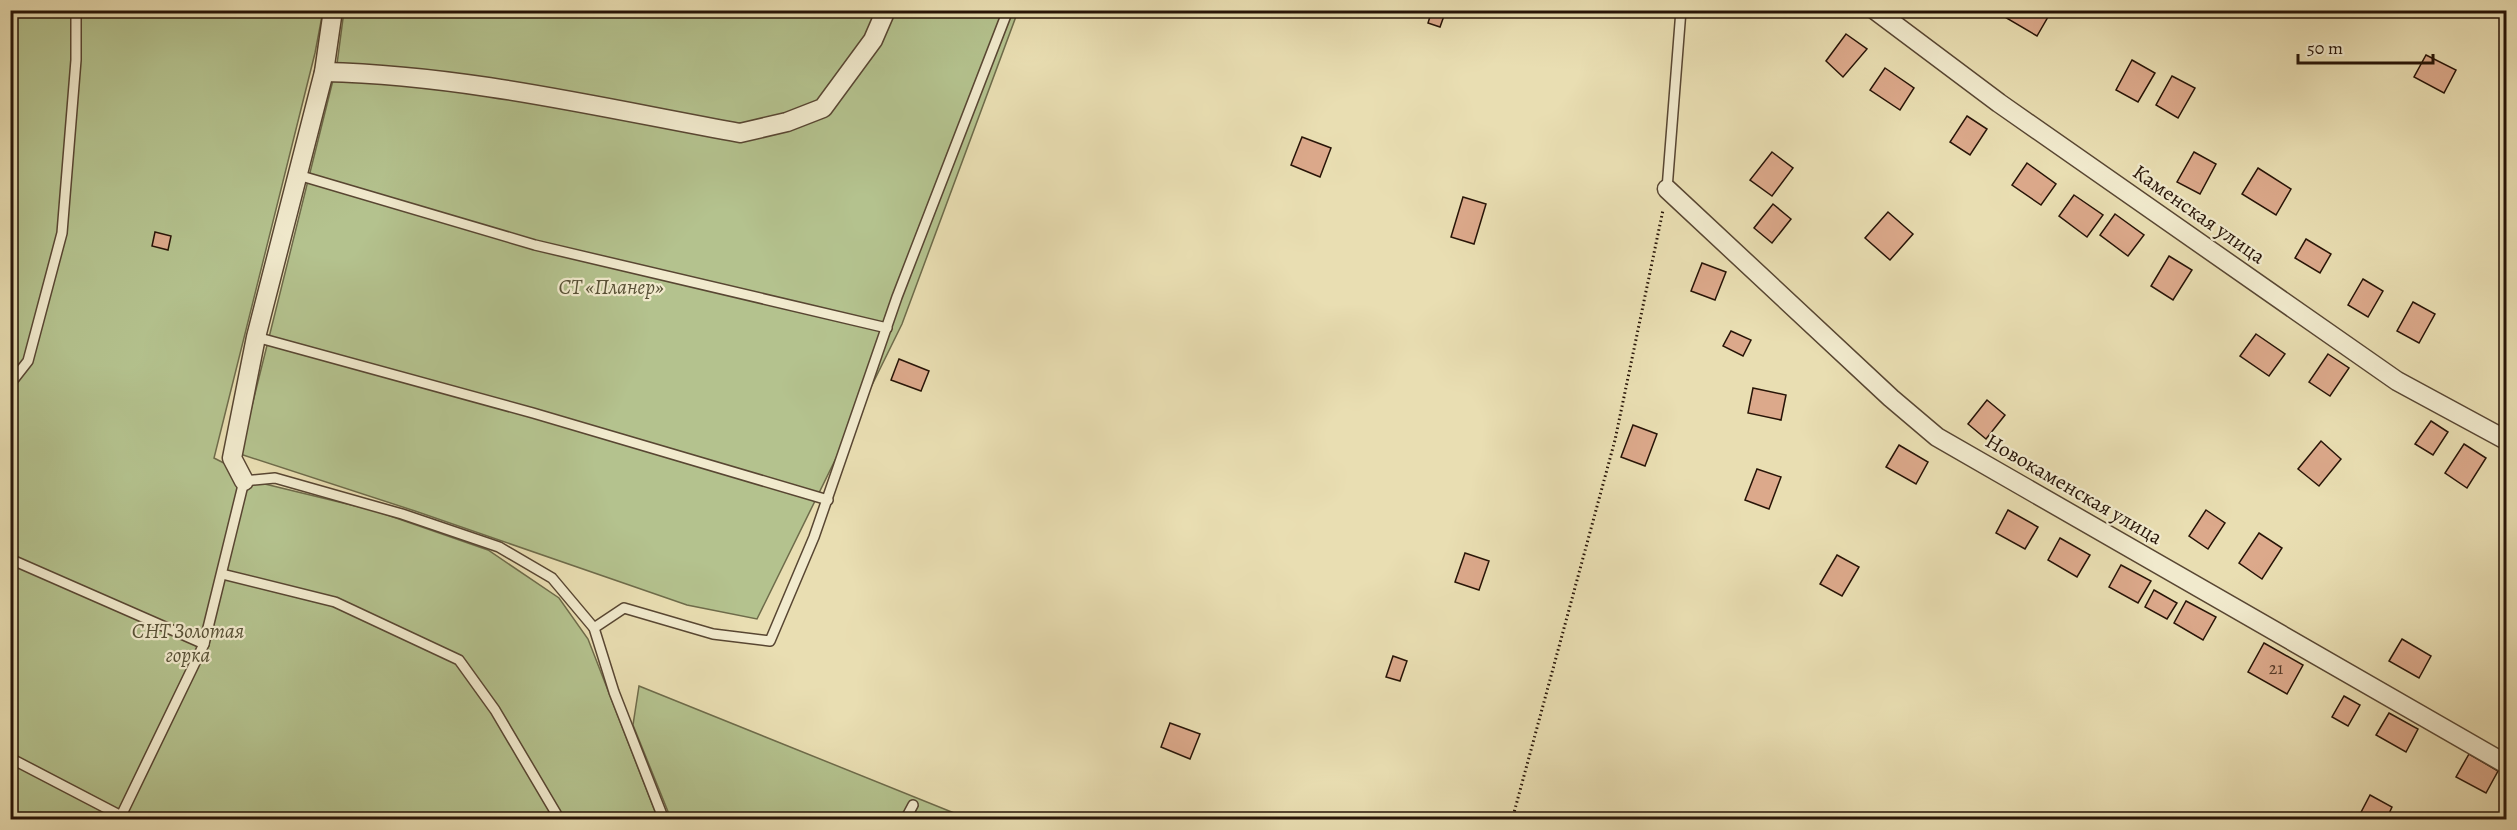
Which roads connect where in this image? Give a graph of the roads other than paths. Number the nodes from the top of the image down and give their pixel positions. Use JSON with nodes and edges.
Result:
{"nodes":[{"id":1,"x":76,"y":10,"type":"edge"},
{"id":2,"x":333,"y":10,"type":"edge"},
{"id":3,"x":886,"y":10,"type":"edge"},
{"id":4,"x":1008,"y":10,"type":"edge"},
{"id":5,"x":1681,"y":10,"type":"edge"},
{"id":6,"x":1875,"y":10,"type":"edge"},
{"id":7,"x":324,"y":72,"type":"junction"},
{"id":8,"x":298,"y":175,"type":"junction"},
{"id":9,"x":1667,"y":189,"type":"joint"},
{"id":10,"x":887,"y":328,"type":"junction"},
{"id":11,"x":256,"y":337,"type":"junction"},
{"id":12,"x":10,"y":384,"type":"edge"},
{"id":13,"x":2506,"y":440,"type":"edge"},
{"id":14,"x":244,"y":481,"type":"junction"},
{"id":15,"x":828,"y":500,"type":"junction"},
{"id":16,"x":10,"y":559,"type":"edge"},
{"id":17,"x":222,"y":574,"type":"junction"},
{"id":18,"x":594,"y":628,"type":"junction"},
{"id":19,"x":204,"y":644,"type":"junction"},
{"id":20,"x":10,"y":758,"type":"edge"},
{"id":21,"x":2506,"y":764,"type":"edge"},
{"id":22,"x":913,"y":805,"type":"dead end"},
{"id":23,"x":124,"y":818,"type":"edge"},
{"id":24,"x":560,"y":819,"type":"edge"},
{"id":25,"x":664,"y":819,"type":"edge"},
{"id":26,"x":905,"y":819,"type":"edge"}],
"edges":[{"from":1,"to":12,"type":"lane"},
{"from":2,"to":7,"type":"street"},
{"from":3,"to":7,"type":"street"},
{"from":4,"to":10,"type":"lane"},
{"from":5,"to":9,"type":"lane"},
{"from":6,"to":13,"type":"street","name":"Каменская улица"},
{"from":7,"to":8,"type":"street"},
{"from":8,"to":10,"type":"lane"},
{"from":8,"to":11,"type":"street"},
{"from":9,"to":21,"type":"street","name":"Новокаменская улица"},
{"from":10,"to":15,"type":"lane"},
{"from":11,"to":14,"type":"street"},
{"from":11,"to":15,"type":"lane"},
{"from":14,"to":17,"type":"lane"},
{"from":14,"to":18,"type":"lane"},
{"from":15,"to":18,"type":"lane"},
{"from":16,"to":19,"type":"lane"},
{"from":17,"to":19,"type":"lane"},
{"from":17,"to":24,"type":"lane"},
{"from":18,"to":25,"type":"lane"},
{"from":19,"to":23,"type":"lane"},
{"from":20,"to":23,"type":"lane"},
{"from":22,"to":26,"type":"lane"}]}
